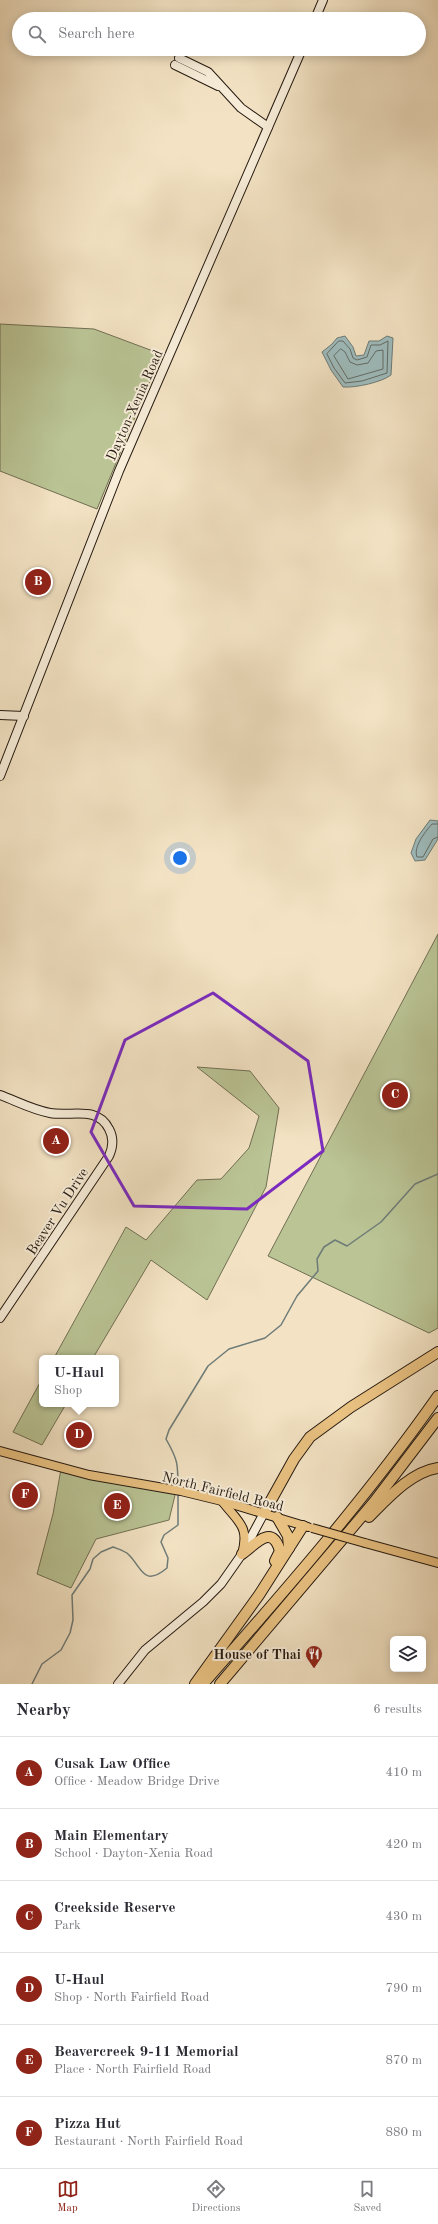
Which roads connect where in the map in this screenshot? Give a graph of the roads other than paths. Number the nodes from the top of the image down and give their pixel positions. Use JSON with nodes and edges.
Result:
{"nodes":[{"id":1,"x":323,"y":0,"type":"edge"},
{"id":2,"x":318,"y":12,"type":"edge"},
{"id":3,"x":299,"y":56,"type":"edge"},
{"id":4,"x":177,"y":61,"type":"dead end"},
{"id":5,"x":268,"y":127,"type":"junction"},
{"id":6,"x":0,"y":715,"type":"edge"},
{"id":7,"x":24,"y":716,"type":"junction"},
{"id":8,"x":0,"y":776,"type":"edge"},
{"id":9,"x":0,"y":1095,"type":"edge"},
{"id":10,"x":0,"y":1318,"type":"edge"},
{"id":11,"x":438,"y":1352,"type":"edge"},
{"id":12,"x":438,"y":1396,"type":"edge"},
{"id":13,"x":438,"y":1418,"type":"edge"},
{"id":14,"x":0,"y":1451,"type":"edge"},
{"id":15,"x":438,"y":1468,"type":"edge"},
{"id":16,"x":222,"y":1501,"type":"junction"},
{"id":17,"x":264,"y":1514,"type":"junction"},
{"id":18,"x":277,"y":1517,"type":"junction"},
{"id":19,"x":308,"y":1527,"type":"junction"},
{"id":20,"x":289,"y":1548,"type":"junction"},
{"id":21,"x":332,"y":1553,"type":"junction"},
{"id":22,"x":242,"y":1554,"type":"junction"},
{"id":23,"x":438,"y":1563,"type":"edge"},
{"id":24,"x":259,"y":1595,"type":"junction"},
{"id":25,"x":118,"y":1684,"type":"edge"},
{"id":26,"x":195,"y":1684,"type":"edge"},
{"id":27,"x":203,"y":1684,"type":"edge"},
{"id":28,"x":220,"y":1684,"type":"edge"}],
"edges":[{"from":1,"to":2,"type":"main road"},
{"from":3,"to":5,"type":"main road","name":"Dayton-Xenia Road"},
{"from":4,"to":5,"type":"main road"},
{"from":5,"to":7,"type":"main road","name":"Dayton-Xenia Road"},
{"from":6,"to":7,"type":"main road"},
{"from":7,"to":8,"type":"main road","name":"Dayton-Xenia Road"},
{"from":9,"to":10,"type":"main road","name":"Beaver Vu Drive"},
{"from":11,"to":17,"type":"highway"},
{"from":12,"to":27,"type":"highway"},
{"from":13,"to":21,"type":"highway"},
{"from":14,"to":16,"type":"main road","name":"North Fairfield Road"},
{"from":15,"to":21,"type":"highway"},
{"from":16,"to":17,"type":"main road","name":"North Fairfield Road"},
{"from":16,"to":22,"type":"main road"},
{"from":17,"to":18,"type":"main road","name":"North Fairfield Road"},
{"from":17,"to":22,"type":"main road"},
{"from":18,"to":19,"type":"main road","name":"North Fairfield Road"},
{"from":18,"to":20,"type":"highway"},
{"from":19,"to":20,"type":"highway"},
{"from":19,"to":23,"type":"main road","name":"North Fairfield Road","bridge":true},
{"from":20,"to":24,"type":"highway"},
{"from":21,"to":28,"type":"highway"},
{"from":22,"to":24,"type":"highway"},
{"from":22,"to":25,"type":"main road"},
{"from":24,"to":26,"type":"highway"}]}
